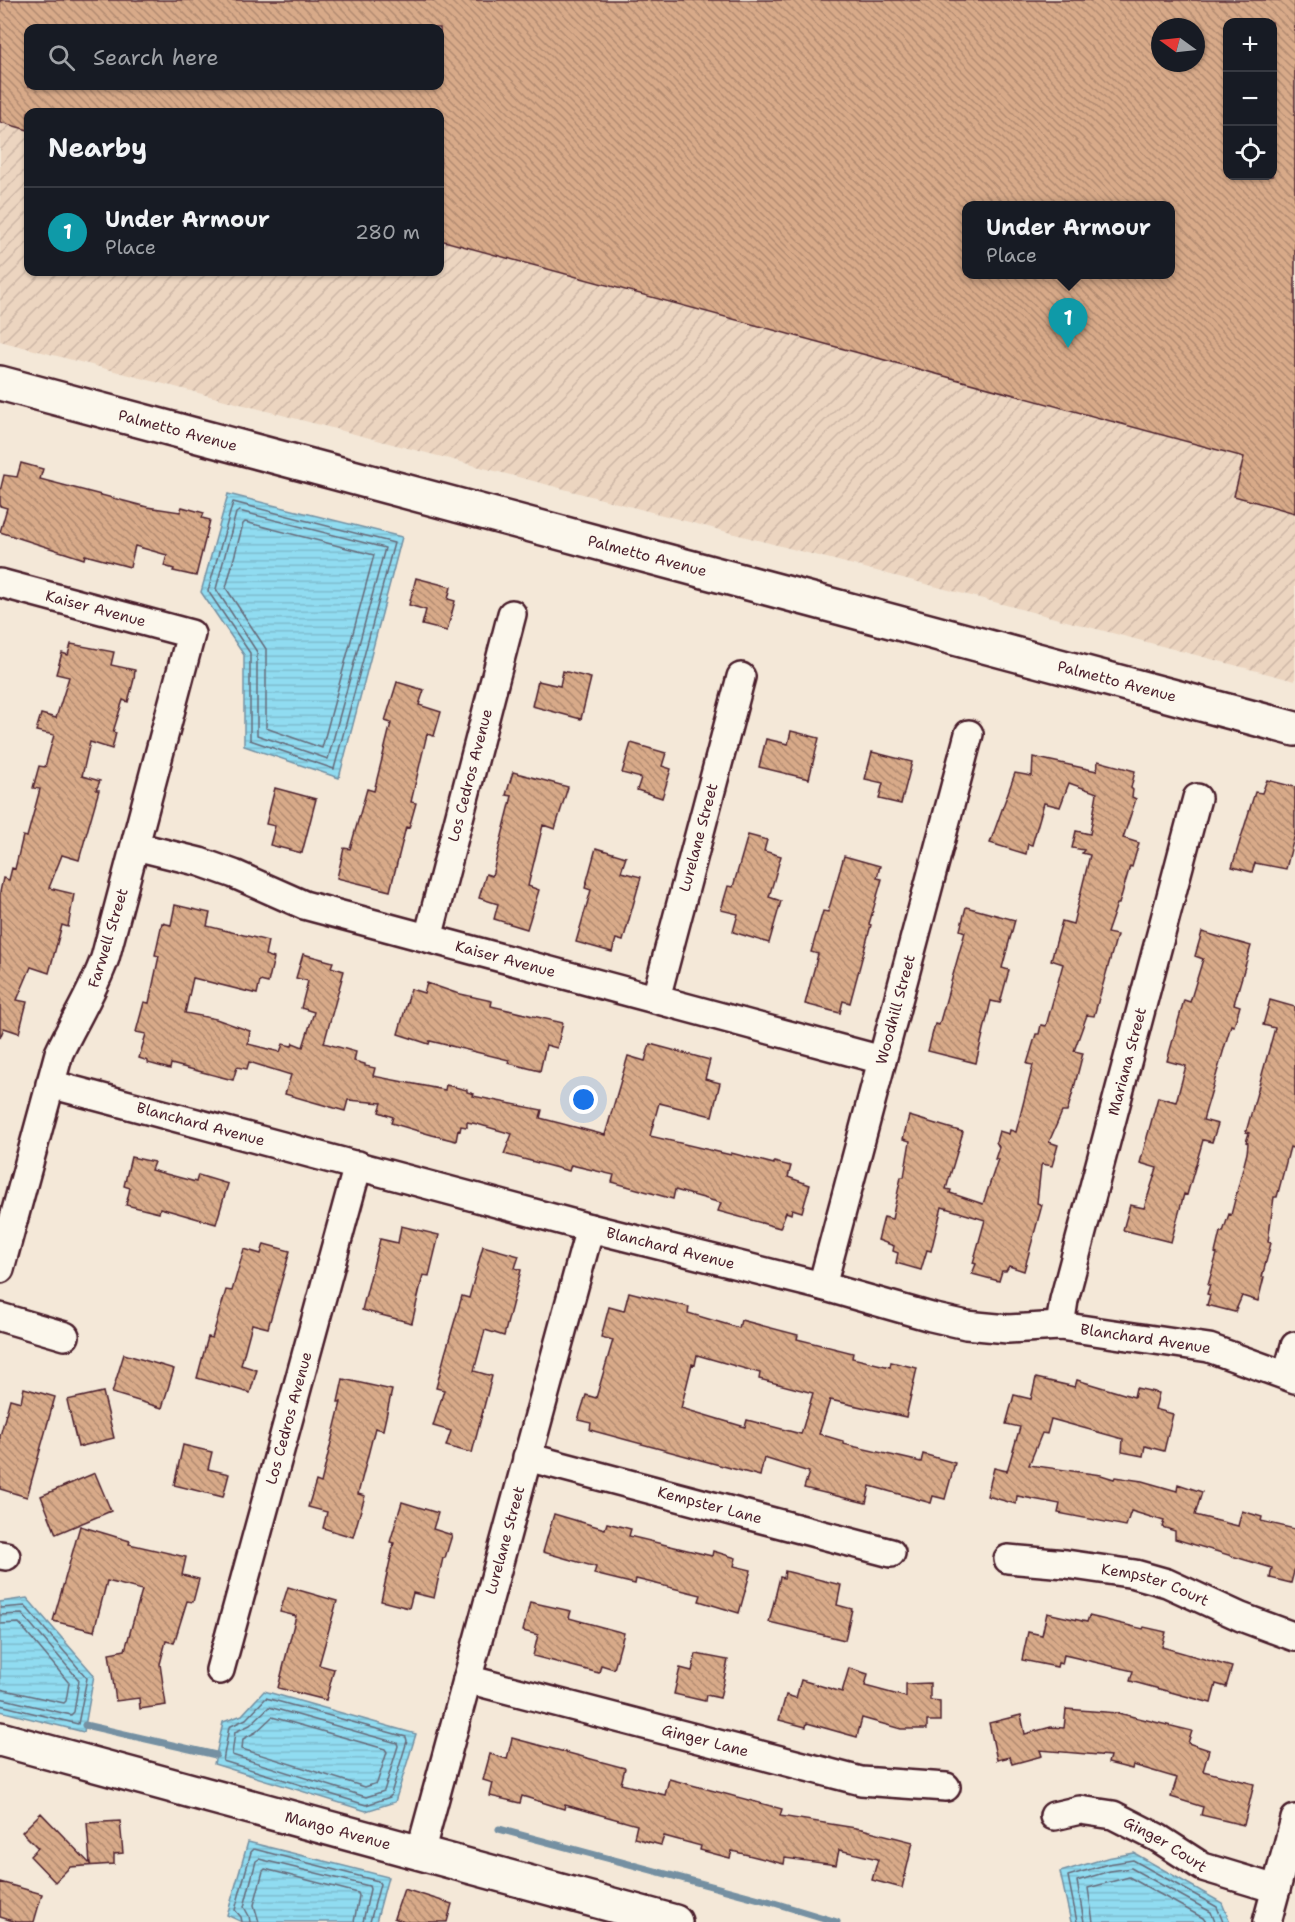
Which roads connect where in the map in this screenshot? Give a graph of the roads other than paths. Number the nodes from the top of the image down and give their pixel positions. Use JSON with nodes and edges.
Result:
{"nodes":[{"id":1,"x":0,"y":383,"type":"edge"},
{"id":2,"x":0,"y":583,"type":"edge"},
{"id":3,"x":512,"y":614,"type":"dead end"},
{"id":4,"x":191,"y":634,"type":"joint"},
{"id":5,"x":741,"y":677,"type":"dead end"},
{"id":6,"x":1295,"y":729,"type":"edge"},
{"id":7,"x":969,"y":734,"type":"dead end"},
{"id":8,"x":1197,"y":798,"type":"dead end"},
{"id":9,"x":135,"y":846,"type":"junction"},
{"id":10,"x":428,"y":938,"type":"junction"},
{"id":11,"x":656,"y":998,"type":"junction"},
{"id":12,"x":882,"y":1060,"type":"junction"},
{"id":13,"x":50,"y":1083,"type":"junction"},
{"id":14,"x":358,"y":1166,"type":"junction"},
{"id":15,"x":590,"y":1228,"type":"junction"},
{"id":16,"x":0,"y":1269,"type":"edge"},
{"id":17,"x":822,"y":1286,"type":"junction"},
{"id":18,"x":0,"y":1317,"type":"edge"},
{"id":19,"x":1060,"y":1326,"type":"junction"},
{"id":20,"x":65,"y":1336,"type":"dead end"},
{"id":21,"x":1295,"y":1346,"type":"edge"},
{"id":22,"x":1291,"y":1377,"type":"edge"},
{"id":23,"x":527,"y":1457,"type":"junction"},
{"id":24,"x":891,"y":1553,"type":"dead end"},
{"id":25,"x":1008,"y":1559,"type":"dead end"},
{"id":26,"x":1295,"y":1637,"type":"edge"},
{"id":27,"x":220,"y":1670,"type":"dead end"},
{"id":28,"x":466,"y":1679,"type":"junction"},
{"id":29,"x":0,"y":1739,"type":"edge"},
{"id":30,"x":946,"y":1786,"type":"dead end"},
{"id":31,"x":1054,"y":1816,"type":"dead end"},
{"id":32,"x":1295,"y":1819,"type":"edge"},
{"id":33,"x":420,"y":1853,"type":"junction"},
{"id":34,"x":1276,"y":1889,"type":"junction"},
{"id":35,"x":675,"y":1922,"type":"edge"},
{"id":36,"x":1267,"y":1922,"type":"edge"}],
"edges":[{"from":1,"to":6,"type":"street","name":"Palmetto Avenue"},
{"from":2,"to":4,"type":"street","name":"Kaiser Avenue"},
{"from":3,"to":10,"type":"street","name":"Los Cedros Avenue"},
{"from":4,"to":9,"type":"street","name":"Farwell Street"},
{"from":5,"to":11,"type":"street","name":"Lurelane Street"},
{"from":7,"to":12,"type":"street","name":"Woodhill Street"},
{"from":8,"to":19,"type":"street","name":"Mariana Street"},
{"from":9,"to":10,"type":"street","name":"Kaiser Avenue"},
{"from":9,"to":13,"type":"street","name":"Farwell Street"},
{"from":10,"to":11,"type":"street","name":"Kaiser Avenue"},
{"from":11,"to":12,"type":"street","name":"Kaiser Avenue"},
{"from":12,"to":17,"type":"street","name":"Woodhill Street"},
{"from":13,"to":14,"type":"street","name":"Blanchard Avenue"},
{"from":13,"to":16,"type":"street","name":"Farwell Street"},
{"from":14,"to":15,"type":"street","name":"Blanchard Avenue"},
{"from":14,"to":27,"type":"street","name":"Los Cedros Avenue"},
{"from":15,"to":17,"type":"street","name":"Blanchard Avenue"},
{"from":15,"to":23,"type":"street","name":"Lurelane Street"},
{"from":17,"to":19,"type":"street","name":"Blanchard Avenue"},
{"from":18,"to":20,"type":"street"},
{"from":19,"to":22,"type":"street","name":"Blanchard Avenue"},
{"from":21,"to":22,"type":"street"},
{"from":23,"to":24,"type":"street","name":"Kempster Lane"},
{"from":23,"to":28,"type":"street","name":"Lurelane Street"},
{"from":25,"to":26,"type":"street","name":"Kempster Court"},
{"from":28,"to":30,"type":"street","name":"Ginger Lane"},
{"from":28,"to":33,"type":"street","name":"Lurelane Street"},
{"from":29,"to":33,"type":"street","name":"Mango Avenue"},
{"from":31,"to":34,"type":"street","name":"Ginger Court"},
{"from":32,"to":34,"type":"street"},
{"from":33,"to":35,"type":"street","name":"Mango Avenue"},
{"from":34,"to":36,"type":"street"}]}
